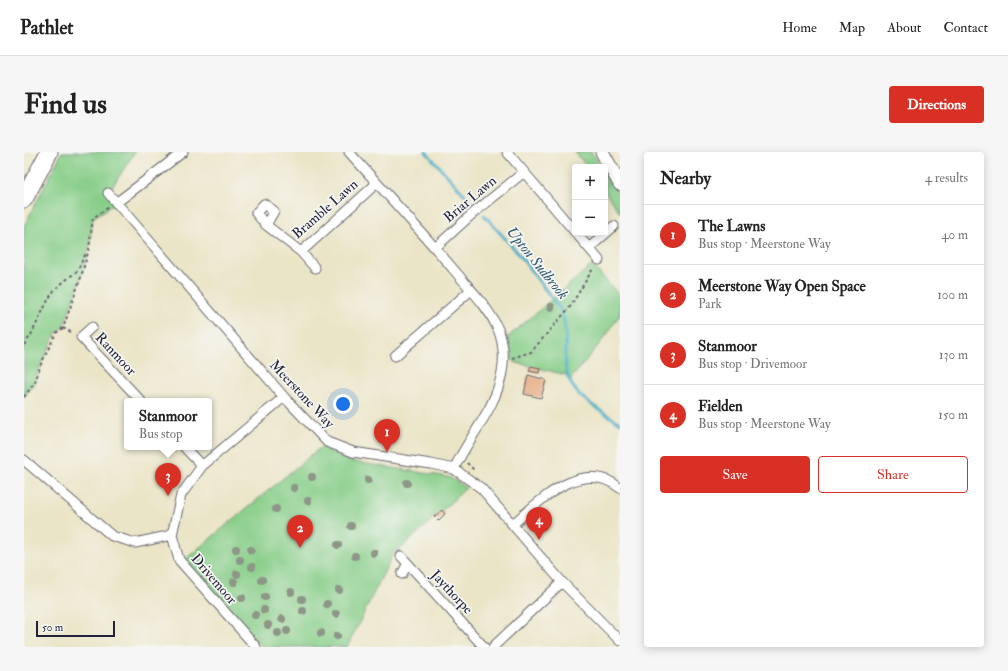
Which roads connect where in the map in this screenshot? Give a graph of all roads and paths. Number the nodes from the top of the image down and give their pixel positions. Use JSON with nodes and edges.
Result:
{"nodes":[{"id":1,"x":49,"y":152,"type":"edge"},
{"id":2,"x":183,"y":152,"type":"edge"},
{"id":3,"x":349,"y":152,"type":"edge"},
{"id":4,"x":507,"y":152,"type":"edge"},
{"id":5,"x":602,"y":152,"type":"edge"},
{"id":6,"x":524,"y":172,"type":"junction"},
{"id":7,"x":376,"y":183,"type":"junction"},
{"id":8,"x":620,"y":184,"type":"edge"},
{"id":9,"x":108,"y":193,"type":"dead end"},
{"id":10,"x":24,"y":199,"type":"edge"},
{"id":11,"x":116,"y":203,"type":"junction"},
{"id":12,"x":266,"y":225,"type":"junction"},
{"id":13,"x":614,"y":226,"type":"dead end"},
{"id":14,"x":572,"y":227,"type":"edge"},
{"id":15,"x":579,"y":236,"type":"edge"},
{"id":16,"x":435,"y":248,"type":"junction"},
{"id":17,"x":589,"y":248,"type":"junction"},
{"id":18,"x":89,"y":249,"type":"junction"},
{"id":19,"x":301,"y":252,"type":"junction"},
{"id":20,"x":595,"y":261,"type":"joint"},
{"id":21,"x":315,"y":268,"type":"dead end"},
{"id":22,"x":471,"y":290,"type":"junction"},
{"id":23,"x":92,"y":327,"type":"dead end"},
{"id":24,"x":24,"y":345,"type":"edge"},
{"id":25,"x":395,"y":356,"type":"dead end"},
{"id":26,"x":503,"y":361,"type":"junction"},
{"id":27,"x":24,"y":397,"type":"edge"},
{"id":28,"x":284,"y":397,"type":"junction"},
{"id":29,"x":138,"y":398,"type":"edge"},
{"id":30,"x":187,"y":450,"type":"edge"},
{"id":31,"x":460,"y":458,"type":"junction"},
{"id":32,"x":24,"y":460,"type":"edge"},
{"id":33,"x":202,"y":466,"type":"junction"},
{"id":34,"x":454,"y":469,"type":"junction"},
{"id":35,"x":474,"y":471,"type":"dead end"},
{"id":36,"x":620,"y":488,"type":"edge"},
{"id":37,"x":512,"y":524,"type":"junction"},
{"id":38,"x":172,"y":535,"type":"junction"},
{"id":39,"x":401,"y":556,"type":"dead end"},
{"id":40,"x":407,"y":565,"type":"junction"},
{"id":41,"x":402,"y":574,"type":"dead end"},
{"id":42,"x":562,"y":582,"type":"junction"},
{"id":43,"x":620,"y":641,"type":"edge"},
{"id":44,"x":256,"y":647,"type":"edge"},
{"id":45,"x":484,"y":647,"type":"edge"},
{"id":46,"x":493,"y":647,"type":"edge"}],
"edges":[{"from":1,"to":10,"type":"highway"},
{"from":2,"to":11,"type":"street"},
{"from":3,"to":7,"type":"street"},
{"from":4,"to":6,"type":"street"},
{"from":5,"to":8,"type":"main road"},
{"from":6,"to":14,"type":"street"},
{"from":6,"to":16,"type":"street","name":"Briar Lawn"},
{"from":7,"to":16,"type":"street"},
{"from":7,"to":19,"type":"street","name":"Bramble Lawn"},
{"from":9,"to":11,"type":"street","name":"Meerstone Way"},
{"from":11,"to":18,"type":"path"},
{"from":11,"to":28,"type":"street","name":"Meerstone Way"},
{"from":12,"to":12,"type":"street","name":"Bramble Lawn"},
{"from":12,"to":19,"type":"street","name":"Bramble Lawn"},
{"from":13,"to":17,"type":"street"},
{"from":15,"to":17,"type":"street"},
{"from":16,"to":22,"type":"street"},
{"from":17,"to":20,"type":"street"},
{"from":18,"to":24,"type":"path"},
{"from":18,"to":27,"type":"path"},
{"from":19,"to":21,"type":"street"},
{"from":20,"to":26,"type":"path"},
{"from":22,"to":25,"type":"street"},
{"from":22,"to":26,"type":"street"},
{"from":23,"to":29,"type":"street","name":"Ranmoor"},
{"from":26,"to":31,"type":"street"},
{"from":28,"to":33,"type":"street","name":"Drivemoor"},
{"from":28,"to":34,"type":"street","name":"Meerstone Way"},
{"from":30,"to":33,"type":"street"},
{"from":31,"to":34,"type":"street"},
{"from":31,"to":35,"type":"path"},
{"from":32,"to":38,"type":"street"},
{"from":33,"to":38,"type":"street","name":"Drivemoor"},
{"from":34,"to":37,"type":"street","name":"Meerstone Way"},
{"from":36,"to":37,"type":"street"},
{"from":37,"to":42,"type":"street","name":"Meerstone Way"},
{"from":38,"to":44,"type":"street","name":"Drivemoor"},
{"from":39,"to":40,"type":"street","name":"Jaythorpe"},
{"from":40,"to":41,"type":"street"},
{"from":40,"to":45,"type":"street","name":"Jaythorpe"},
{"from":42,"to":43,"type":"street","name":"Meerstone Way"},
{"from":42,"to":46,"type":"street"}]}
